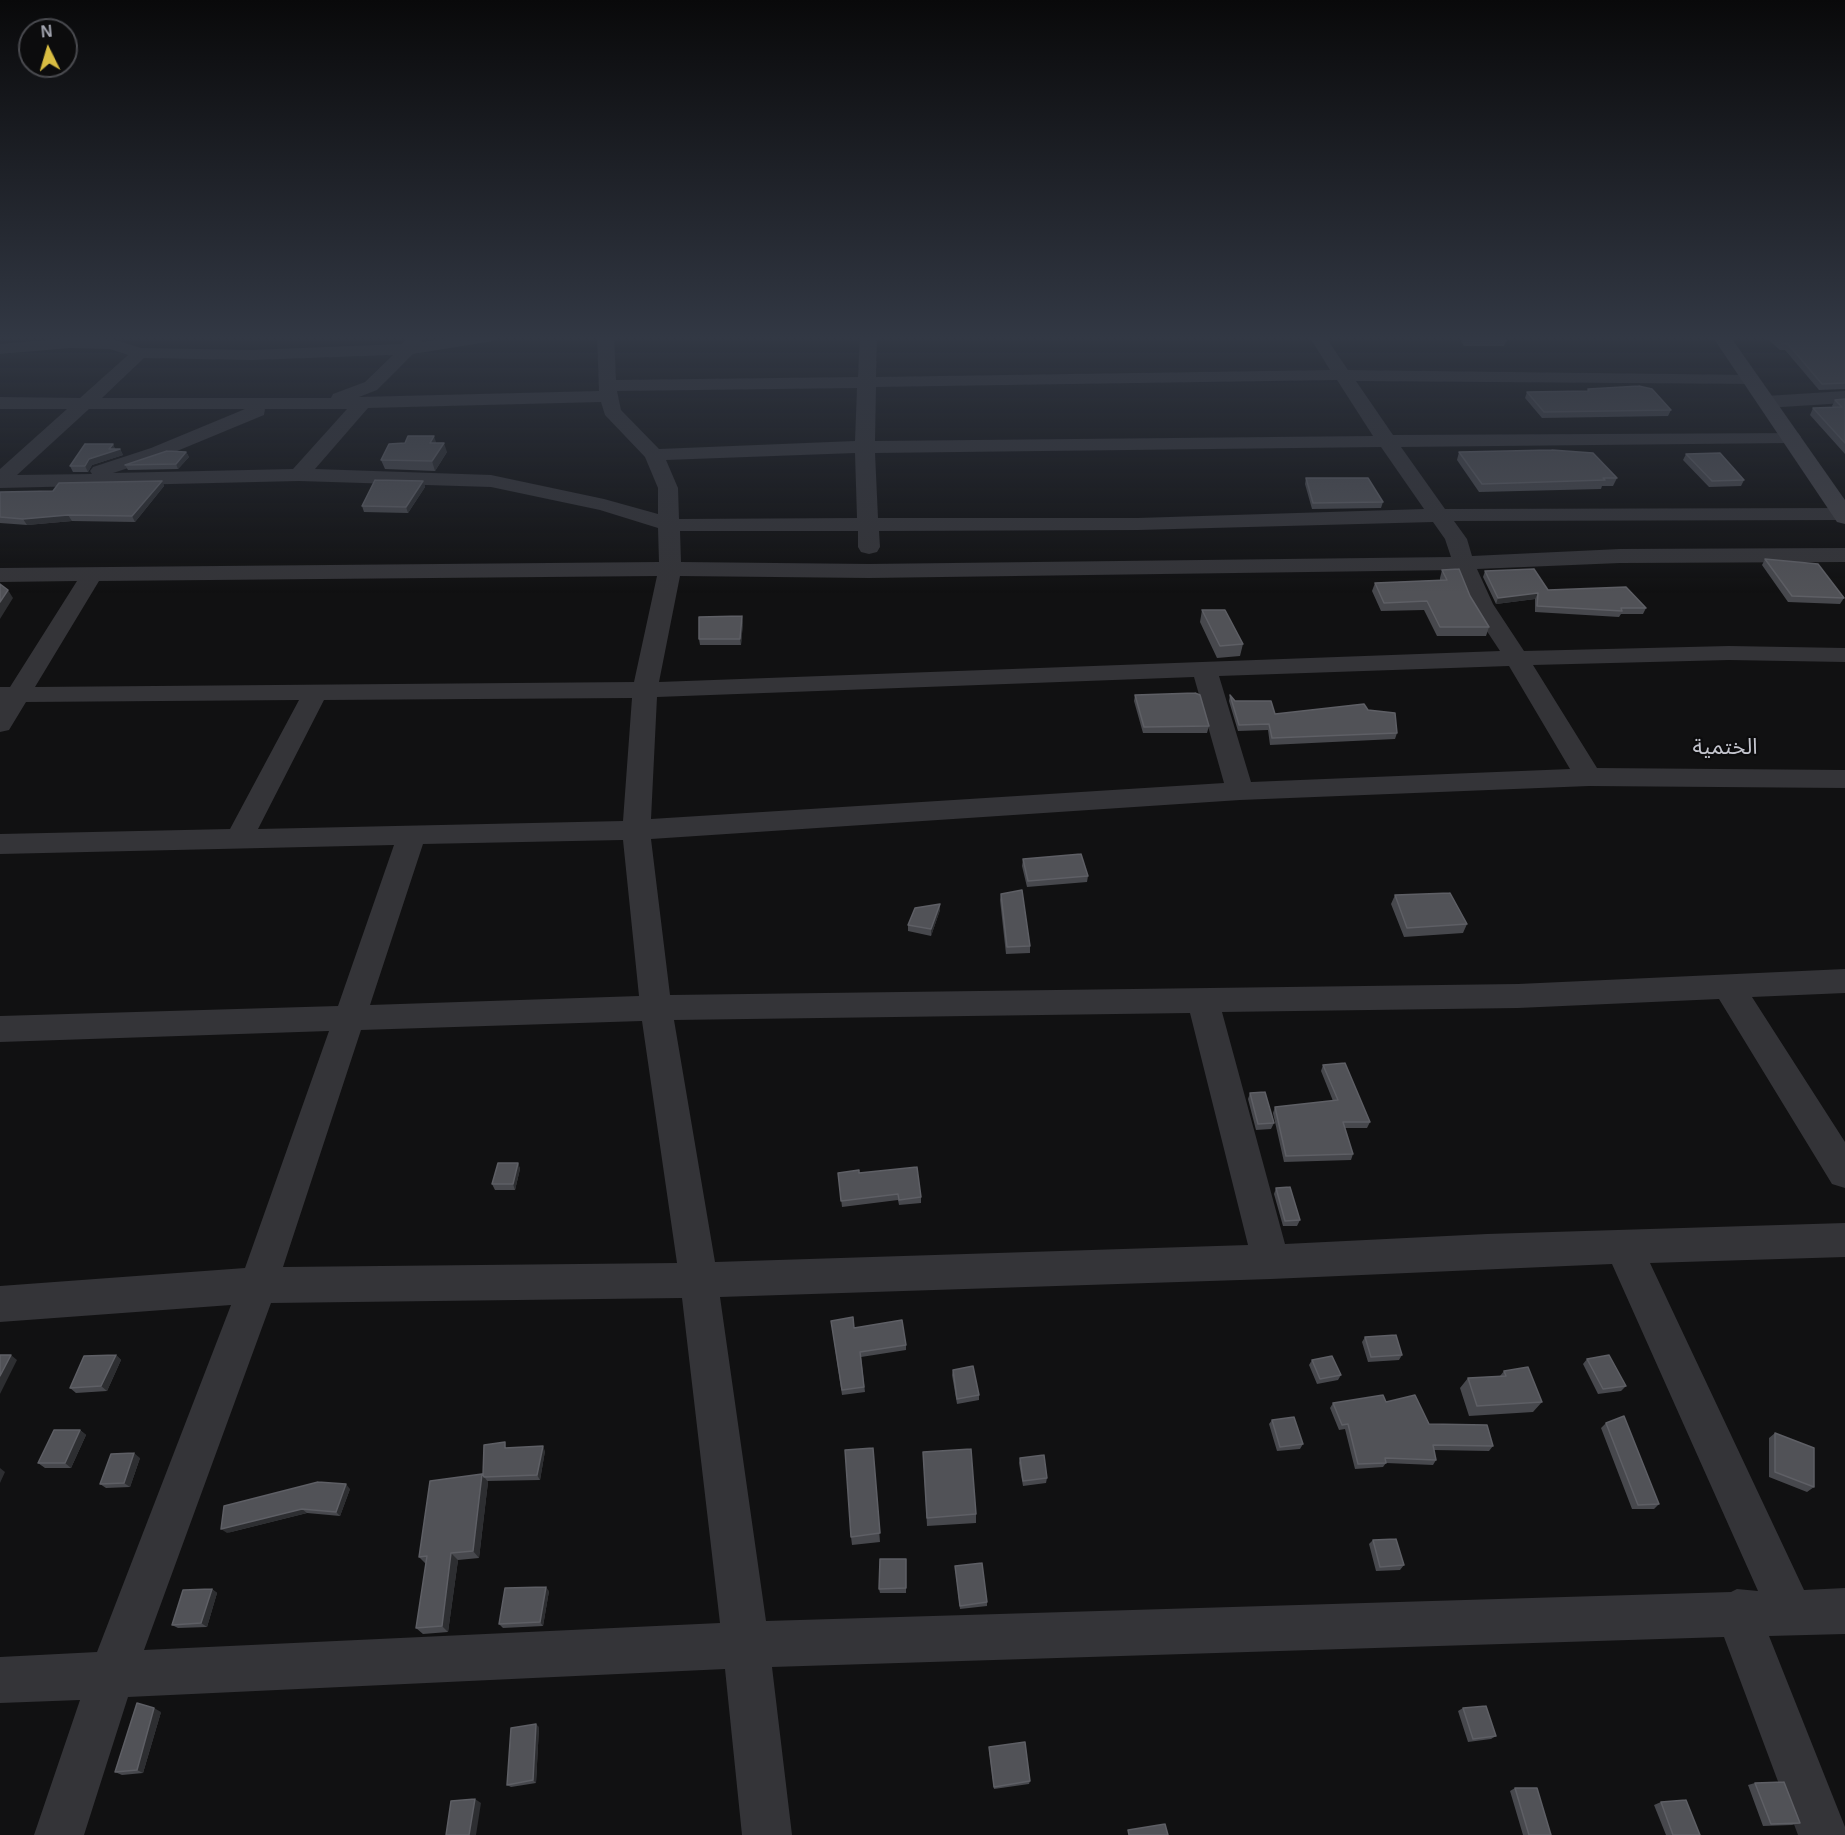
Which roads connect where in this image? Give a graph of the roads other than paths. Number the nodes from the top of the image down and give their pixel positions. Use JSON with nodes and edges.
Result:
{"nodes":[{"id":1,"x":65,"y":422,"type":"edge"},
{"id":2,"x":232,"y":422,"type":"edge"},
{"id":3,"x":346,"y":422,"type":"edge"},
{"id":4,"x":620,"y":422,"type":"edge"},
{"id":5,"x":866,"y":422,"type":"edge"},
{"id":6,"x":1374,"y":422,"type":"edge"},
{"id":7,"x":1780,"y":422,"type":"edge"},
{"id":8,"x":1791,"y":437,"type":"junction"},
{"id":9,"x":1388,"y":443,"type":"junction"},
{"id":10,"x":865,"y":447,"type":"junction"},
{"id":11,"x":654,"y":455,"type":"junction"},
{"id":12,"x":299,"y":475,"type":"junction"},
{"id":13,"x":0,"y":481,"type":"edge"},
{"id":14,"x":69,"y":481,"type":"junction"},
{"id":15,"x":1841,"y":506,"type":"edge"},
{"id":16,"x":1441,"y":515,"type":"junction"},
{"id":17,"x":1138,"y":524,"type":"junction"},
{"id":18,"x":671,"y":525,"type":"junction"},
{"id":19,"x":868,"y":526,"type":"junction"},
{"id":20,"x":1845,"y":555,"type":"edge"},
{"id":21,"x":1464,"y":563,"type":"junction"},
{"id":22,"x":1151,"y":568,"type":"junction"},
{"id":23,"x":670,"y":569,"type":"junction"},
{"id":24,"x":869,"y":571,"type":"junction"},
{"id":25,"x":0,"y":575,"type":"edge"},
{"id":26,"x":91,"y":576,"type":"junction"},
{"id":27,"x":1845,"y":655,"type":"edge"},
{"id":28,"x":1518,"y":658,"type":"junction"},
{"id":29,"x":1204,"y":669,"type":"junction"},
{"id":30,"x":645,"y":690,"type":"junction"},
{"id":31,"x":315,"y":693,"type":"junction"},
{"id":32,"x":10,"y":695,"type":"edge"},
{"id":33,"x":0,"y":724,"type":"edge"},
{"id":34,"x":1590,"y":777,"type":"junction"},
{"id":35,"x":1845,"y":779,"type":"edge"},
{"id":36,"x":1240,"y":791,"type":"junction"},
{"id":37,"x":636,"y":830,"type":"junction"},
{"id":38,"x":412,"y":835,"type":"junction"},
{"id":39,"x":239,"y":839,"type":"junction"},
{"id":40,"x":0,"y":844,"type":"edge"},
{"id":41,"x":1845,"y":981,"type":"edge"},
{"id":42,"x":1727,"y":985,"type":"junction"},
{"id":43,"x":1203,"y":1002,"type":"junction"},
{"id":44,"x":656,"y":1008,"type":"junction"},
{"id":45,"x":350,"y":1018,"type":"junction"},
{"id":46,"x":0,"y":1029,"type":"edge"},
{"id":47,"x":1845,"y":1173,"type":"edge"},
{"id":48,"x":1845,"y":1240,"type":"edge"},
{"id":49,"x":1623,"y":1246,"type":"junction"},
{"id":50,"x":1271,"y":1262,"type":"junction"},
{"id":51,"x":699,"y":1280,"type":"junction"},
{"id":52,"x":258,"y":1285,"type":"junction"},
{"id":53,"x":0,"y":1304,"type":"edge"},
{"id":54,"x":1845,"y":1611,"type":"edge"},
{"id":55,"x":1737,"y":1612,"type":"junction"},
{"id":56,"x":1791,"y":1612,"type":"junction"},
{"id":57,"x":746,"y":1645,"type":"junction"},
{"id":58,"x":112,"y":1674,"type":"junction"},
{"id":59,"x":0,"y":1680,"type":"edge"},
{"id":60,"x":58,"y":1835,"type":"edge"},
{"id":61,"x":767,"y":1835,"type":"edge"},
{"id":62,"x":1823,"y":1835,"type":"edge"}],
"edges":[{"from":1,"to":13,"type":"street"},
{"from":2,"to":14,"type":"street"},
{"from":3,"to":12,"type":"street"},
{"from":4,"to":11,"type":"street"},
{"from":5,"to":10,"type":"street"},
{"from":6,"to":9,"type":"street"},
{"from":7,"to":8,"type":"street"},
{"from":8,"to":9,"type":"street"},
{"from":8,"to":15,"type":"street"},
{"from":9,"to":10,"type":"street"},
{"from":9,"to":16,"type":"street"},
{"from":10,"to":11,"type":"street"},
{"from":10,"to":19,"type":"street"},
{"from":11,"to":18,"type":"street"},
{"from":12,"to":14,"type":"street"},
{"from":12,"to":18,"type":"street"},
{"from":13,"to":14,"type":"street"},
{"from":15,"to":16,"type":"street"},
{"from":16,"to":17,"type":"street"},
{"from":16,"to":21,"type":"street"},
{"from":17,"to":19,"type":"street"},
{"from":17,"to":22,"type":"street"},
{"from":18,"to":19,"type":"street"},
{"from":18,"to":23,"type":"street"},
{"from":19,"to":24,"type":"street"},
{"from":20,"to":21,"type":"street"},
{"from":21,"to":22,"type":"street"},
{"from":21,"to":28,"type":"street"},
{"from":22,"to":24,"type":"street"},
{"from":23,"to":24,"type":"street"},
{"from":23,"to":26,"type":"street"},
{"from":23,"to":30,"type":"street"},
{"from":25,"to":26,"type":"street"},
{"from":26,"to":32,"type":"street"},
{"from":27,"to":28,"type":"street"},
{"from":28,"to":29,"type":"street"},
{"from":28,"to":34,"type":"street"},
{"from":29,"to":30,"type":"street"},
{"from":29,"to":36,"type":"street"},
{"from":30,"to":31,"type":"street"},
{"from":30,"to":37,"type":"street"},
{"from":31,"to":32,"type":"street"},
{"from":31,"to":39,"type":"street"},
{"from":32,"to":33,"type":"street"},
{"from":34,"to":35,"type":"street"},
{"from":34,"to":36,"type":"street"},
{"from":36,"to":37,"type":"street"},
{"from":37,"to":38,"type":"street"},
{"from":37,"to":44,"type":"street"},
{"from":38,"to":39,"type":"street"},
{"from":38,"to":45,"type":"street"},
{"from":39,"to":40,"type":"street"},
{"from":41,"to":42,"type":"street"},
{"from":42,"to":43,"type":"street"},
{"from":42,"to":47,"type":"street"},
{"from":43,"to":44,"type":"street"},
{"from":43,"to":50,"type":"street"},
{"from":44,"to":45,"type":"street"},
{"from":44,"to":51,"type":"street"},
{"from":45,"to":46,"type":"street"},
{"from":45,"to":52,"type":"street"},
{"from":48,"to":49,"type":"street"},
{"from":49,"to":50,"type":"street"},
{"from":49,"to":56,"type":"street"},
{"from":50,"to":51,"type":"street"},
{"from":51,"to":52,"type":"street"},
{"from":51,"to":57,"type":"street"},
{"from":52,"to":53,"type":"street"},
{"from":52,"to":58,"type":"street"},
{"from":54,"to":56,"type":"street"},
{"from":55,"to":56,"type":"street"},
{"from":55,"to":57,"type":"street"},
{"from":55,"to":62,"type":"street"},
{"from":57,"to":58,"type":"street"},
{"from":57,"to":61,"type":"street"},
{"from":58,"to":59,"type":"street"},
{"from":58,"to":60,"type":"street"}]}
